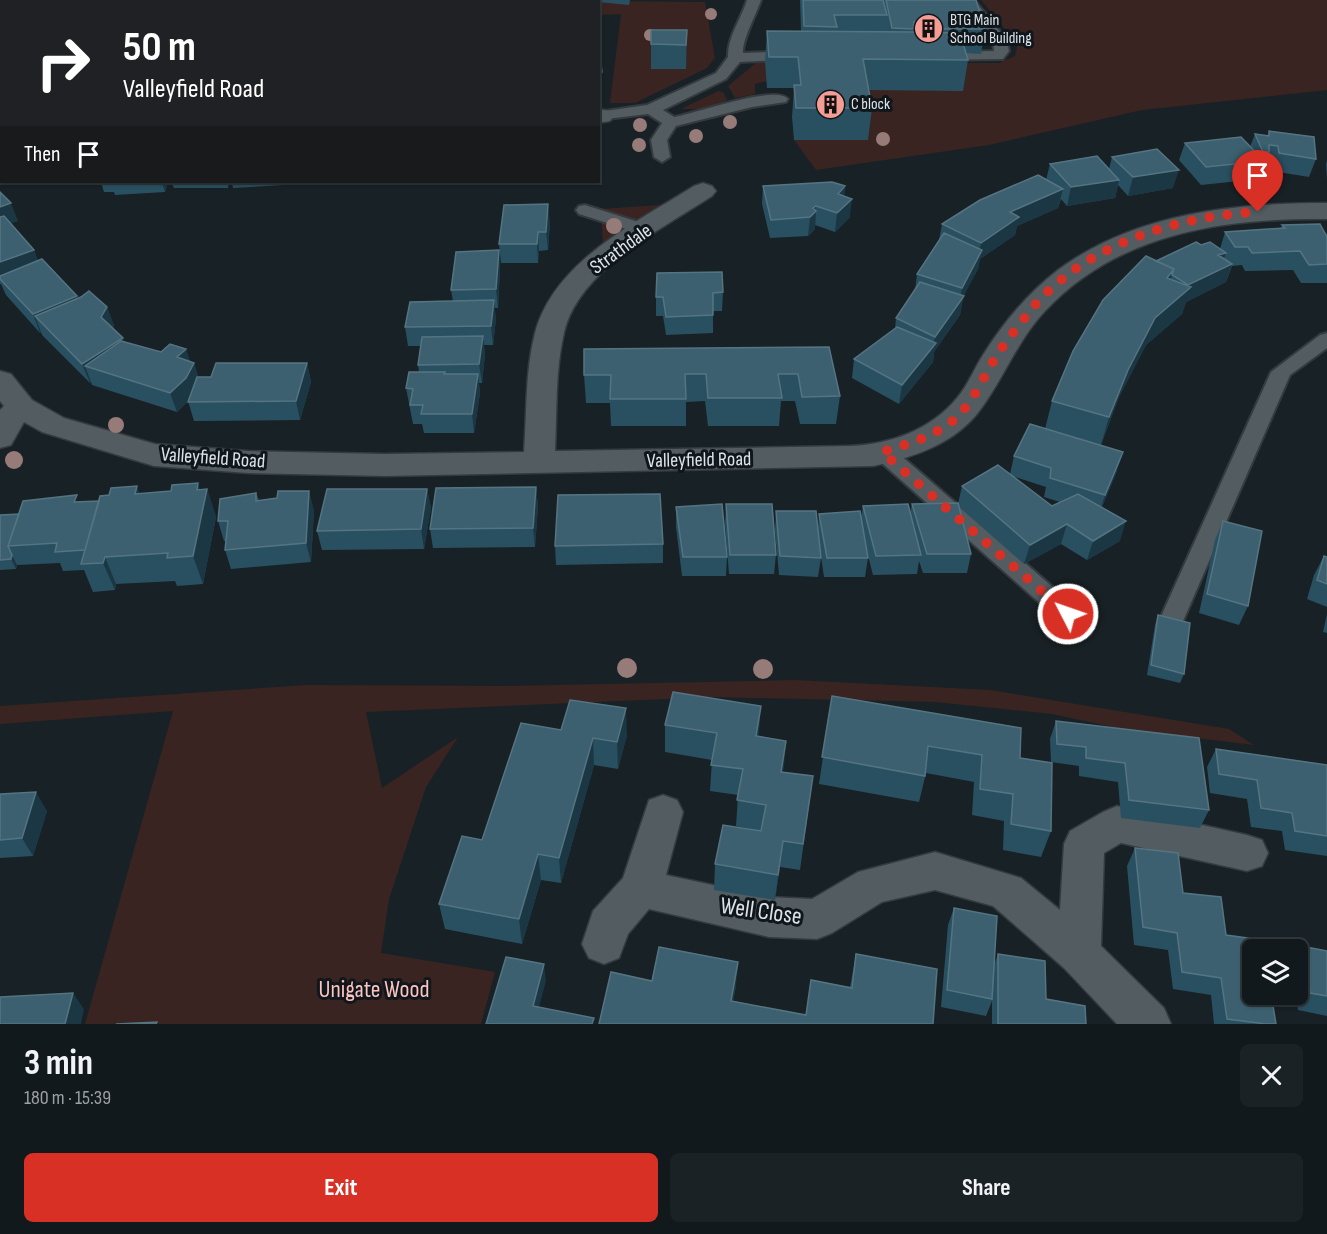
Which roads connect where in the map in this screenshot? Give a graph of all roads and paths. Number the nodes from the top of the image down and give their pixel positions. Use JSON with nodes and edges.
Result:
{"nodes":[{"id":1,"x":754,"y":0,"type":"edge"},
{"id":2,"x":967,"y":0,"type":"edge"},
{"id":3,"x":807,"y":56,"type":"edge"},
{"id":4,"x":927,"y":57,"type":"edge"},
{"id":5,"x":736,"y":58,"type":"junction"},
{"id":6,"x":780,"y":99,"type":"dead end"},
{"id":7,"x":651,"y":109,"type":"junction"},
{"id":8,"x":600,"y":116,"type":"edge"},
{"id":9,"x":671,"y":122,"type":"junction"},
{"id":10,"x":662,"y":158,"type":"dead end"},
{"id":11,"x":703,"y":191,"type":"dead end"},
{"id":12,"x":585,"y":210,"type":"dead end"},
{"id":13,"x":1327,"y":212,"type":"edge"},
{"id":14,"x":645,"y":230,"type":"junction"},
{"id":15,"x":1327,"y":339,"type":"edge"},
{"id":16,"x":0,"y":381,"type":"edge"},
{"id":17,"x":21,"y":407,"type":"junction"},
{"id":18,"x":0,"y":438,"type":"edge"},
{"id":19,"x":882,"y":452,"type":"junction"},
{"id":20,"x":539,"y":463,"type":"junction"},
{"id":21,"x":1068,"y":614,"type":"dead end"},
{"id":22,"x":1171,"y":621,"type":"edge"},
{"id":23,"x":663,"y":812,"type":"dead end"},
{"id":24,"x":1246,"y":853,"type":"dead end"},
{"id":25,"x":641,"y":888,"type":"junction"},
{"id":26,"x":604,"y":944,"type":"dead end"},
{"id":27,"x":1079,"y":954,"type":"junction"},
{"id":28,"x":1148,"y":1024,"type":"edge"}],
"edges":[{"from":1,"to":5,"type":"lane"},
{"from":2,"to":4,"type":"lane"},
{"from":3,"to":5,"type":"lane"},
{"from":5,"to":7,"type":"lane"},
{"from":6,"to":9,"type":"lane"},
{"from":7,"to":8,"type":"lane"},
{"from":7,"to":9,"type":"lane"},
{"from":9,"to":10,"type":"lane"},
{"from":11,"to":14,"type":"street","name":"Strathdale"},
{"from":12,"to":14,"type":"lane"},
{"from":13,"to":19,"type":"street","name":"Valleyfield Road"},
{"from":14,"to":20,"type":"street","name":"Strathdale"},
{"from":15,"to":22,"type":"lane"},
{"from":16,"to":17,"type":"street","name":"Valleyfield Road"},
{"from":17,"to":18,"type":"street"},
{"from":17,"to":20,"type":"street","name":"Valleyfield Road"},
{"from":19,"to":20,"type":"street","name":"Valleyfield Road"},
{"from":19,"to":21,"type":"lane"},
{"from":23,"to":25,"type":"street"},
{"from":24,"to":27,"type":"street"},
{"from":25,"to":26,"type":"street"},
{"from":25,"to":27,"type":"street","name":"Well Close"},
{"from":27,"to":28,"type":"street","name":"Well Close"}]}
